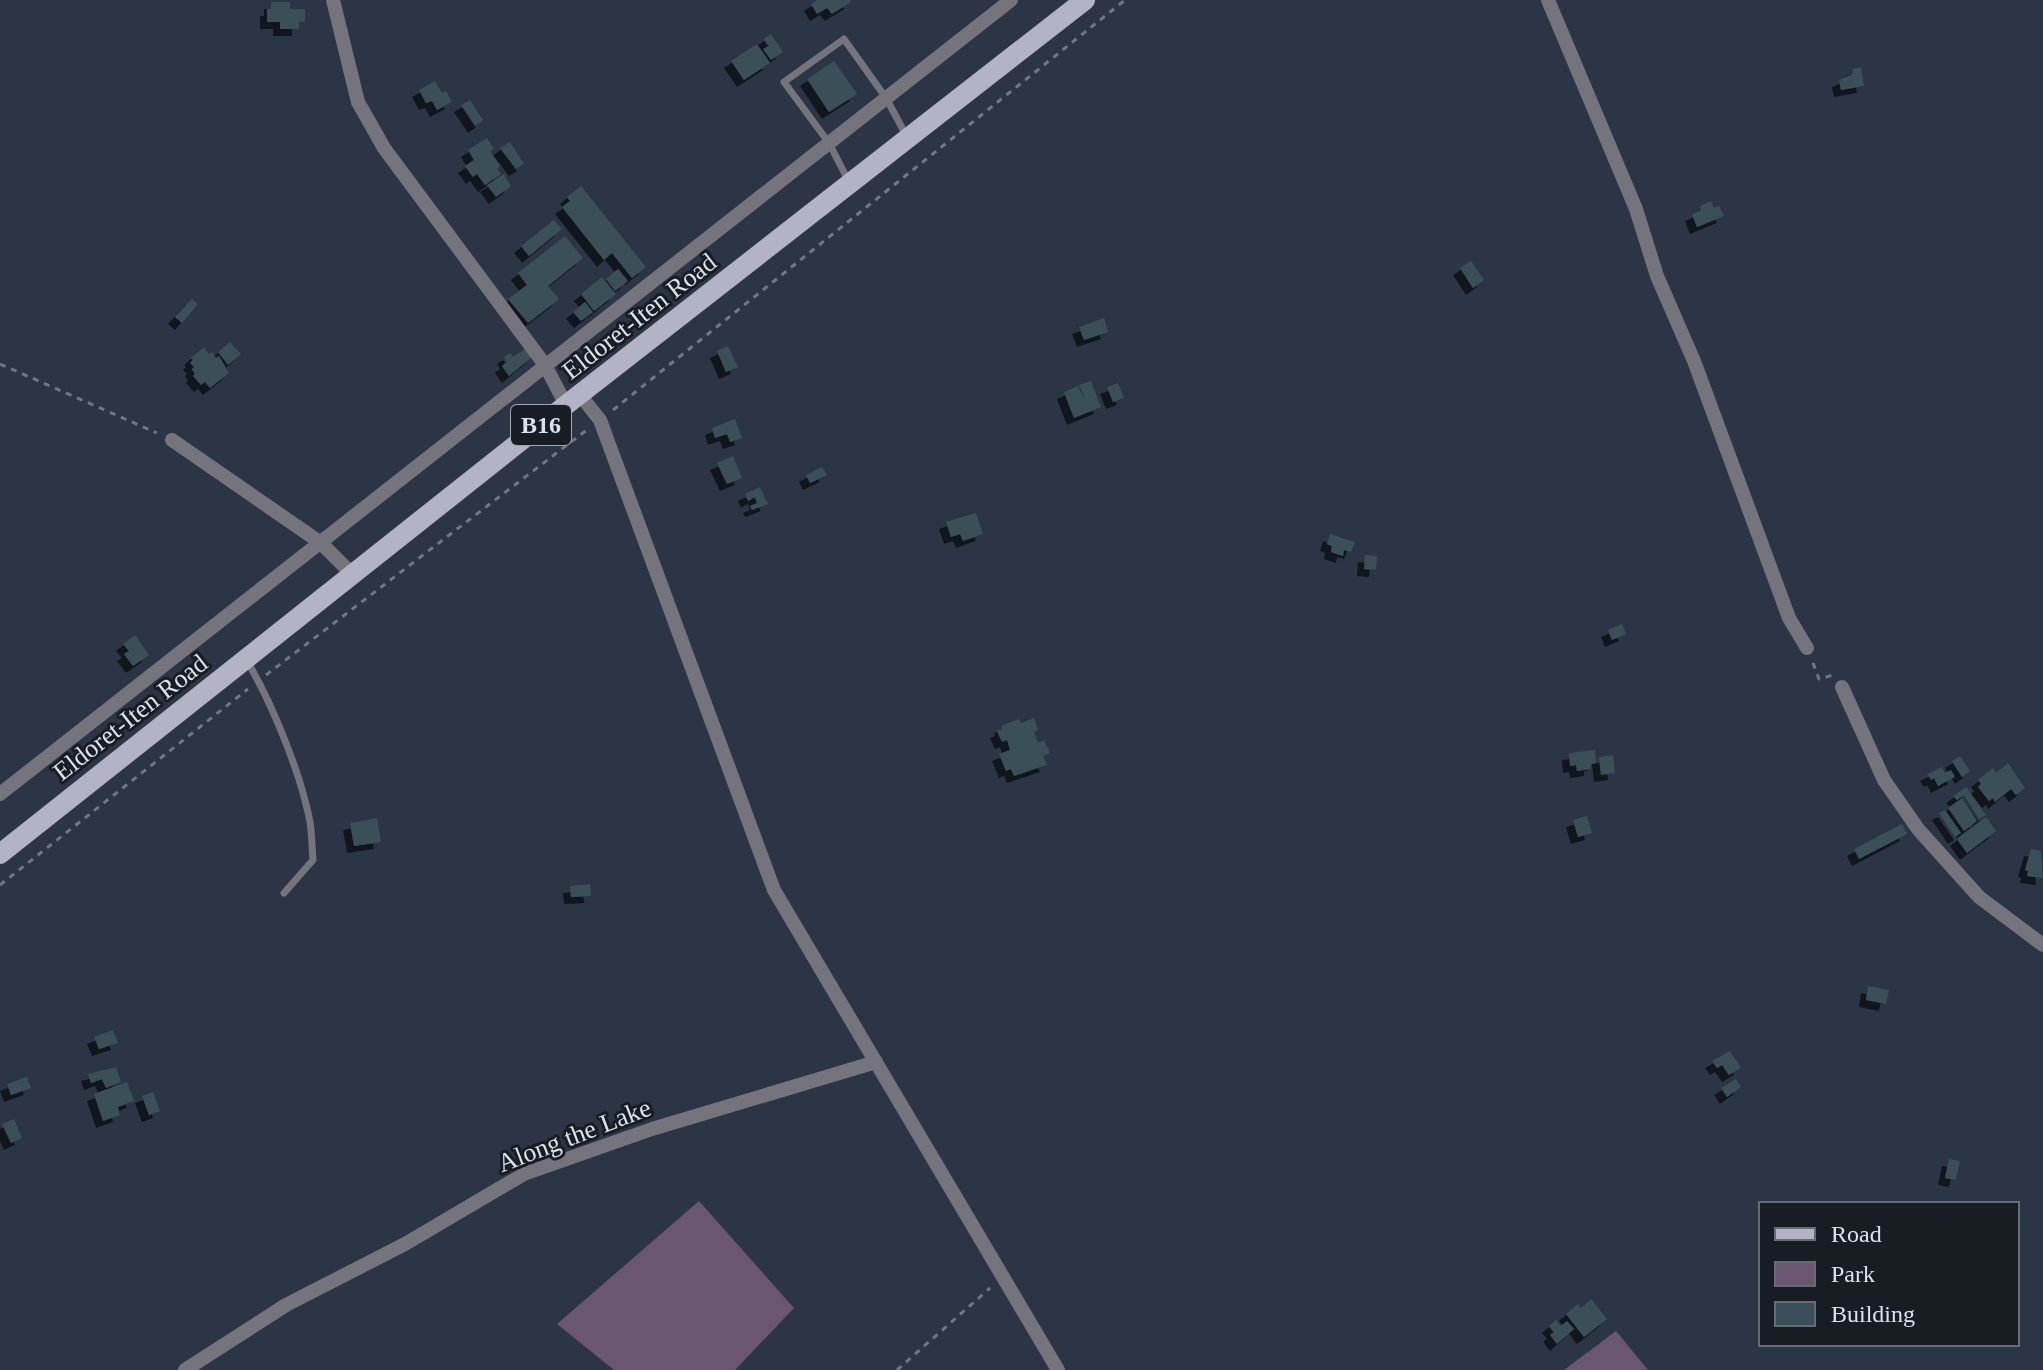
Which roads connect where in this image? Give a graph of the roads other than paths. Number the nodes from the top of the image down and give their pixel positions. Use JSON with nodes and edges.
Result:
{"nodes":[{"id":1,"x":333,"y":0,"type":"edge"},
{"id":2,"x":1011,"y":0,"type":"edge"},
{"id":3,"x":1085,"y":0,"type":"edge"},
{"id":4,"x":1548,"y":0,"type":"edge"},
{"id":5,"x":886,"y":98,"type":"junction"},
{"id":6,"x":908,"y":140,"type":"junction"},
{"id":7,"x":829,"y":143,"type":"junction"},
{"id":8,"x":850,"y":183,"type":"junction"},
{"id":9,"x":545,"y":365,"type":"junction"},
{"id":10,"x":573,"y":400,"type":"junction"},
{"id":11,"x":172,"y":440,"type":"road end"},
{"id":12,"x":321,"y":543,"type":"junction"},
{"id":13,"x":352,"y":574,"type":"junction"},
{"id":14,"x":1807,"y":648,"type":"road end"},
{"id":15,"x":245,"y":659,"type":"junction"},
{"id":16,"x":1842,"y":687,"type":"road end"},
{"id":17,"x":0,"y":794,"type":"edge"},
{"id":18,"x":0,"y":854,"type":"edge"},
{"id":19,"x":284,"y":893,"type":"dead end"},
{"id":20,"x":2043,"y":945,"type":"edge"},
{"id":21,"x":876,"y":1062,"type":"junction"},
{"id":22,"x":185,"y":1370,"type":"edge"},
{"id":23,"x":1058,"y":1370,"type":"edge"}],
"edges":[{"from":1,"to":9,"type":"street"},
{"from":2,"to":5,"type":"street"},
{"from":3,"to":6,"type":"main road","name":"Eldoret-Iten Road","number":"B16"},
{"from":4,"to":14,"type":"street"},
{"from":5,"to":6,"type":"lane"},
{"from":5,"to":7,"type":"street"},
{"from":5,"to":7,"type":"lane"},
{"from":6,"to":8,"type":"main road","name":"Eldoret-Iten Road","number":"B16"},
{"from":7,"to":8,"type":"lane"},
{"from":7,"to":9,"type":"street"},
{"from":8,"to":10,"type":"main road","name":"Eldoret-Iten Road","number":"B16"},
{"from":9,"to":10,"type":"street"},
{"from":9,"to":12,"type":"street"},
{"from":10,"to":13,"type":"main road","name":"Eldoret-Iten Road","number":"B16"},
{"from":10,"to":21,"type":"street"},
{"from":11,"to":12,"type":"street"},
{"from":12,"to":13,"type":"street"},
{"from":12,"to":17,"type":"street"},
{"from":13,"to":15,"type":"main road","name":"Eldoret-Iten Road","number":"B16"},
{"from":15,"to":18,"type":"main road","name":"Eldoret-Iten Road","number":"B16"},
{"from":15,"to":19,"type":"lane"},
{"from":16,"to":20,"type":"street"},
{"from":21,"to":22,"type":"street","name":"Along the Lake"},
{"from":21,"to":23,"type":"street"}]}
